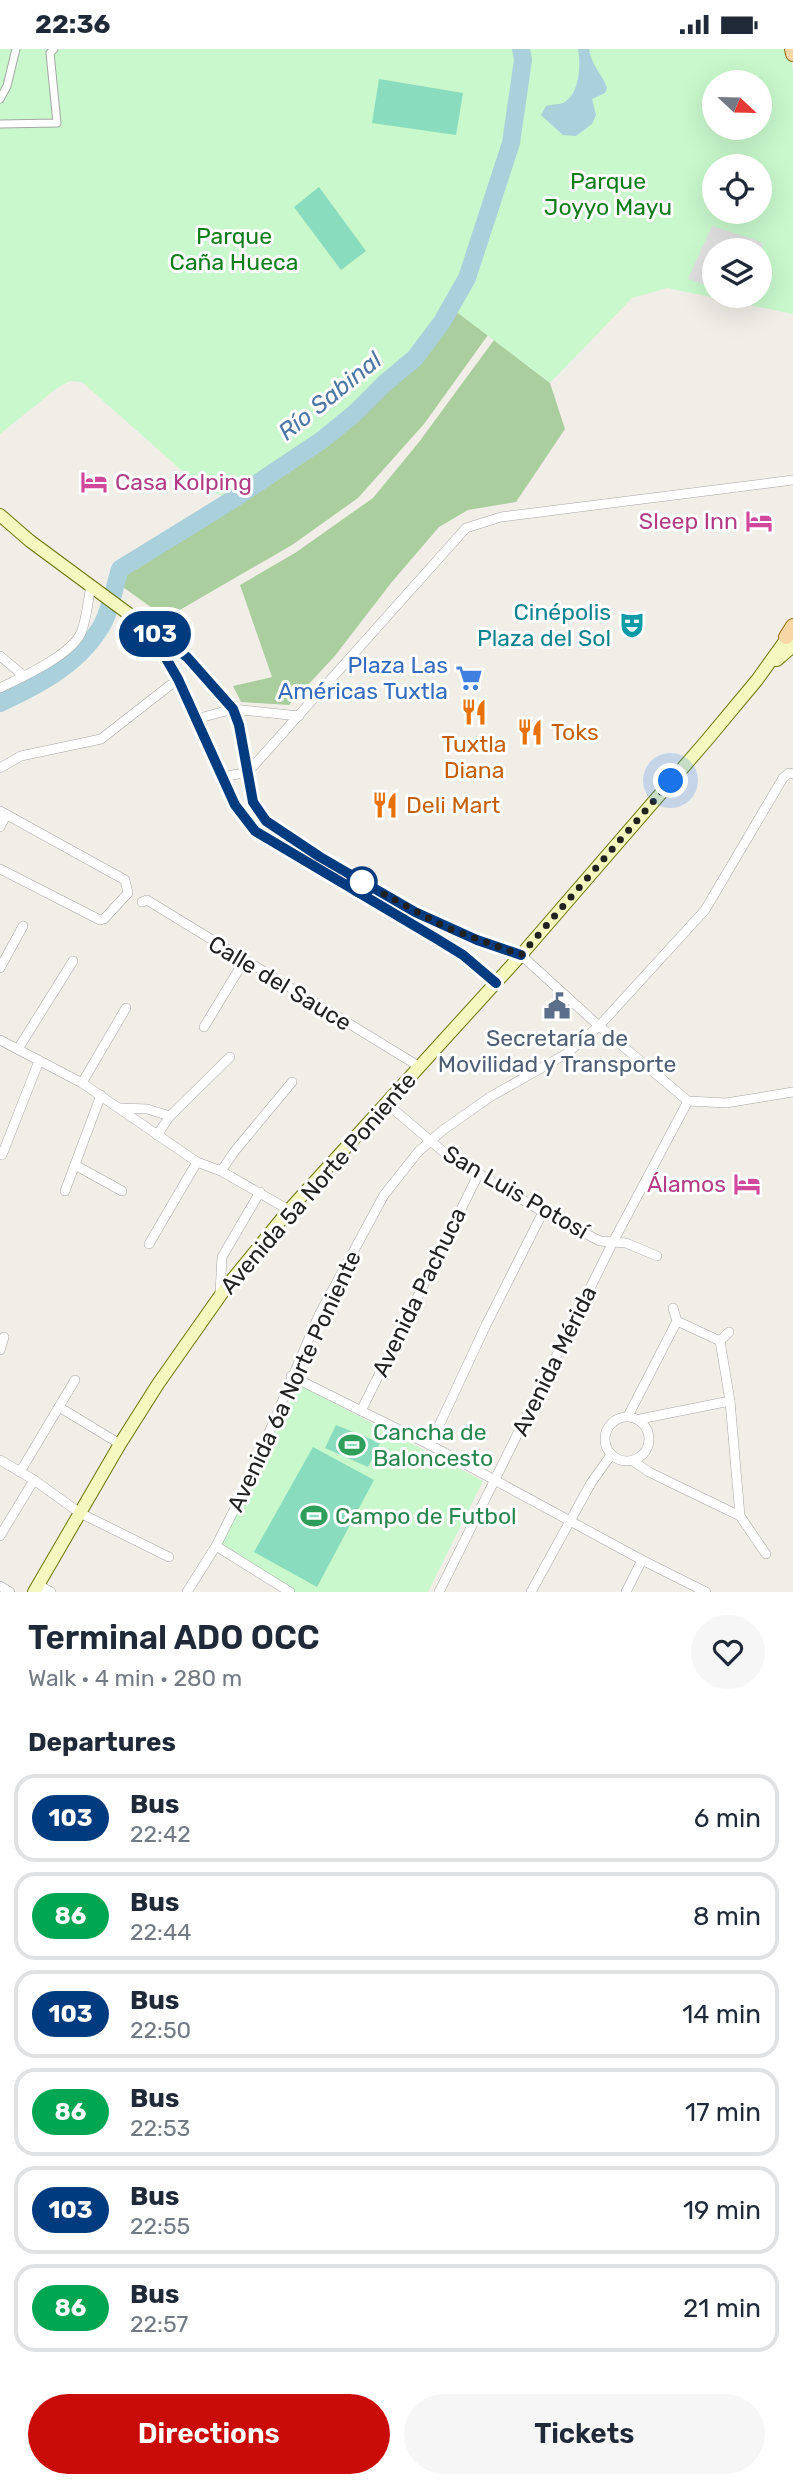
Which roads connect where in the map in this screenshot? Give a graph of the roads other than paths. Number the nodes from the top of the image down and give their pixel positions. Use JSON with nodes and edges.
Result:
{"nodes":[{"id":1,"x":16,"y":49,"type":"edge"},
{"id":2,"x":54,"y":49,"type":"edge"},
{"id":3,"x":0,"y":99,"type":"edge"},
{"id":4,"x":0,"y":124,"type":"edge"},
{"id":5,"x":793,"y":480,"type":"edge"},
{"id":6,"x":0,"y":515,"type":"edge"},
{"id":7,"x":95,"y":588,"type":"junction"},
{"id":8,"x":149,"y":630,"type":"junction"},
{"id":9,"x":791,"y":635,"type":"edge"},
{"id":10,"x":0,"y":656,"type":"edge"},
{"id":11,"x":24,"y":676,"type":"junction"},
{"id":12,"x":178,"y":679,"type":"junction"},
{"id":13,"x":0,"y":688,"type":"edge"},
{"id":14,"x":233,"y":709,"type":"junction"},
{"id":15,"x":299,"y":716,"type":"junction"},
{"id":16,"x":196,"y":719,"type":"junction"},
{"id":17,"x":0,"y":768,"type":"edge"},
{"id":18,"x":248,"y":772,"type":"junction"},
{"id":19,"x":793,"y":774,"type":"edge"},
{"id":20,"x":222,"y":777,"type":"junction"},
{"id":21,"x":3,"y":813,"type":"edge"},
{"id":22,"x":0,"y":827,"type":"edge"},
{"id":23,"x":0,"y":869,"type":"edge"},
{"id":24,"x":142,"y":902,"type":"dead end"},
{"id":25,"x":23,"y":926,"type":"dead end"},
{"id":26,"x":521,"y":955,"type":"junction"},
{"id":27,"x":73,"y":961,"type":"dead end"},
{"id":28,"x":244,"y":961,"type":"junction"},
{"id":29,"x":0,"y":968,"type":"edge"},
{"id":30,"x":496,"y":983,"type":"junction"},
{"id":31,"x":126,"y":1008,"type":"dead end"},
{"id":32,"x":599,"y":1026,"type":"junction"},
{"id":33,"x":204,"y":1027,"type":"dead end"},
{"id":34,"x":1,"y":1043,"type":"edge"},
{"id":35,"x":18,"y":1049,"type":"junction"},
{"id":36,"x":230,"y":1057,"type":"dead end"},
{"id":37,"x":39,"y":1061,"type":"junction"},
{"id":38,"x":420,"y":1067,"type":"junction"},
{"id":39,"x":292,"y":1082,"type":"dead end"},
{"id":40,"x":82,"y":1083,"type":"junction"},
{"id":41,"x":793,"y":1092,"type":"edge"},
{"id":42,"x":101,"y":1095,"type":"junction"},
{"id":43,"x":688,"y":1101,"type":"junction"},
{"id":44,"x":386,"y":1103,"type":"junction"},
{"id":45,"x":119,"y":1108,"type":"junction"},
{"id":46,"x":170,"y":1116,"type":"junction"},
{"id":47,"x":157,"y":1135,"type":"junction"},
{"id":48,"x":430,"y":1140,"type":"junction"},
{"id":49,"x":2,"y":1155,"type":"dead end"},
{"id":50,"x":197,"y":1162,"type":"junction"},
{"id":51,"x":75,"y":1165,"type":"junction"},
{"id":52,"x":221,"y":1171,"type":"junction"},
{"id":53,"x":478,"y":1175,"type":"junction"},
{"id":54,"x":122,"y":1191,"type":"dead end"},
{"id":55,"x":65,"y":1192,"type":"dead end"},
{"id":56,"x":260,"y":1192,"type":"junction"},
{"id":57,"x":289,"y":1210,"type":"junction"},
{"id":58,"x":544,"y":1212,"type":"junction"},
{"id":59,"x":612,"y":1242,"type":"junction"},
{"id":60,"x":149,"y":1244,"type":"dead end"},
{"id":61,"x":657,"y":1256,"type":"dead end"},
{"id":62,"x":220,"y":1295,"type":"junction"},
{"id":63,"x":673,"y":1307,"type":"dead end"},
{"id":64,"x":677,"y":1321,"type":"junction"},
{"id":65,"x":729,"y":1332,"type":"dead end"},
{"id":66,"x":4,"y":1336,"type":"dead end"},
{"id":67,"x":720,"y":1341,"type":"junction"},
{"id":68,"x":0,"y":1350,"type":"edge"},
{"id":69,"x":291,"y":1376,"type":"junction"},
{"id":70,"x":75,"y":1380,"type":"dead end"},
{"id":71,"x":730,"y":1401,"type":"junction"},
{"id":72,"x":59,"y":1407,"type":"junction"},
{"id":73,"x":361,"y":1411,"type":"junction"},
{"id":74,"x":628,"y":1416,"type":"junction"},
{"id":75,"x":640,"y":1419,"type":"junction"},
{"id":76,"x":120,"y":1444,"type":"junction"},
{"id":77,"x":430,"y":1445,"type":"junction"},
{"id":78,"x":611,"y":1455,"type":"junction"},
{"id":79,"x":0,"y":1460,"type":"edge"},
{"id":80,"x":633,"y":1461,"type":"junction"},
{"id":81,"x":20,"y":1472,"type":"junction"},
{"id":82,"x":34,"y":1480,"type":"junction"},
{"id":83,"x":495,"y":1480,"type":"junction"},
{"id":84,"x":80,"y":1513,"type":"junction"},
{"id":85,"x":740,"y":1516,"type":"junction"},
{"id":86,"x":570,"y":1521,"type":"junction"},
{"id":87,"x":0,"y":1536,"type":"edge"},
{"id":88,"x":216,"y":1546,"type":"junction"},
{"id":89,"x":766,"y":1554,"type":"dead end"},
{"id":90,"x":169,"y":1557,"type":"dead end"},
{"id":91,"x":642,"y":1560,"type":"junction"},
{"id":92,"x":0,"y":1586,"type":"edge"},
{"id":93,"x":36,"y":1589,"type":"edge"},
{"id":94,"x":10,"y":1592,"type":"edge"},
{"id":95,"x":51,"y":1592,"type":"edge"},
{"id":96,"x":187,"y":1592,"type":"edge"},
{"id":97,"x":290,"y":1592,"type":"edge"},
{"id":98,"x":439,"y":1592,"type":"edge"},
{"id":99,"x":531,"y":1592,"type":"edge"},
{"id":100,"x":626,"y":1592,"type":"edge"},
{"id":101,"x":706,"y":1592,"type":"edge"}],
"edges":[{"from":1,"to":3,"type":"street"},
{"from":2,"to":4,"type":"street"},
{"from":5,"to":15,"type":"street"},
{"from":6,"to":7,"type":"main road"},
{"from":7,"to":8,"type":"main road"},
{"from":7,"to":11,"type":"street"},
{"from":8,"to":12,"type":"main road"},
{"from":8,"to":14,"type":"main road"},
{"from":9,"to":26,"type":"main road","name":"Avenida 5a Norte Poniente"},
{"from":10,"to":11,"type":"street"},
{"from":11,"to":13,"type":"street"},
{"from":12,"to":16,"type":"main road"},
{"from":12,"to":17,"type":"street"},
{"from":14,"to":15,"type":"street"},
{"from":14,"to":16,"type":"street"},
{"from":14,"to":18,"type":"main road"},
{"from":15,"to":18,"type":"street"},
{"from":16,"to":20,"type":"main road"},
{"from":18,"to":20,"type":"street"},
{"from":18,"to":26,"type":"main road"},
{"from":19,"to":32,"type":"street","name":"Avenida 6a Norte Poniente"},
{"from":20,"to":30,"type":"main road"},
{"from":21,"to":22,"type":"street"},
{"from":21,"to":23,"type":"street"},
{"from":24,"to":28,"type":"street","name":"Calle del Sauce"},
{"from":25,"to":29,"type":"street"},
{"from":26,"to":30,"type":"main road","name":"Avenida 5a Norte Poniente"},
{"from":26,"to":32,"type":"street"},
{"from":27,"to":35,"type":"street"},
{"from":28,"to":33,"type":"street"},
{"from":28,"to":38,"type":"street","name":"Calle del Sauce"},
{"from":30,"to":38,"type":"main road","name":"Avenida 5a Norte Poniente"},
{"from":31,"to":40,"type":"street"},
{"from":32,"to":43,"type":"street"},
{"from":32,"to":48,"type":"street","name":"Avenida 6a Norte Poniente"},
{"from":34,"to":35,"type":"street"},
{"from":35,"to":37,"type":"street"},
{"from":36,"to":46,"type":"street"},
{"from":37,"to":40,"type":"street"},
{"from":37,"to":49,"type":"street"},
{"from":38,"to":44,"type":"main road","name":"Avenida 5a Norte Poniente"},
{"from":39,"to":52,"type":"street"},
{"from":40,"to":42,"type":"street"},
{"from":41,"to":43,"type":"street"},
{"from":42,"to":45,"type":"street"},
{"from":42,"to":51,"type":"street"},
{"from":43,"to":59,"type":"street","name":"Avenida Mérida"},
{"from":44,"to":48,"type":"street","name":"San Luis Potosí"},
{"from":44,"to":57,"type":"main road","name":"Avenida 5a Norte Poniente"},
{"from":45,"to":46,"type":"street"},
{"from":45,"to":47,"type":"street"},
{"from":46,"to":47,"type":"street"},
{"from":47,"to":50,"type":"street"},
{"from":48,"to":53,"type":"street","name":"San Luis Potosí"},
{"from":48,"to":69,"type":"street","name":"Avenida 6a Norte Poniente"},
{"from":50,"to":52,"type":"street"},
{"from":50,"to":60,"type":"street"},
{"from":51,"to":54,"type":"street"},
{"from":51,"to":55,"type":"street"},
{"from":52,"to":56,"type":"street"},
{"from":53,"to":58,"type":"street","name":"San Luis Potosí"},
{"from":53,"to":73,"type":"street","name":"Avenida Pachuca"},
{"from":56,"to":57,"type":"street"},
{"from":56,"to":62,"type":"street"},
{"from":57,"to":62,"type":"main road","name":"Avenida 5a Norte Poniente"},
{"from":58,"to":59,"type":"street","name":"San Luis Potosí"},
{"from":58,"to":77,"type":"street"},
{"from":59,"to":61,"type":"street","name":"San Luis Potosí"},
{"from":59,"to":83,"type":"street","name":"Avenida Mérida"},
{"from":62,"to":76,"type":"main road","name":"Avenida 5a Norte Poniente"},
{"from":63,"to":64,"type":"street"},
{"from":64,"to":67,"type":"street"},
{"from":64,"to":74,"type":"street"},
{"from":65,"to":67,"type":"street"},
{"from":66,"to":68,"type":"street"},
{"from":67,"to":71,"type":"street"},
{"from":69,"to":73,"type":"street"},
{"from":69,"to":88,"type":"street","name":"Avenida 6a Norte Poniente"},
{"from":70,"to":72,"type":"street"},
{"from":71,"to":75,"type":"street"},
{"from":71,"to":85,"type":"street"},
{"from":72,"to":76,"type":"street"},
{"from":72,"to":81,"type":"street"},
{"from":73,"to":77,"type":"street"},
{"from":74,"to":75,"type":"street"},
{"from":74,"to":78,"type":"street"},
{"from":75,"to":80,"type":"street"},
{"from":76,"to":84,"type":"main road","name":"Avenida 5a Norte Poniente"},
{"from":77,"to":83,"type":"street"},
{"from":78,"to":80,"type":"street"},
{"from":78,"to":86,"type":"street"},
{"from":79,"to":81,"type":"street"},
{"from":80,"to":85,"type":"street"},
{"from":81,"to":82,"type":"street"},
{"from":82,"to":84,"type":"street"},
{"from":82,"to":87,"type":"street"},
{"from":83,"to":86,"type":"street"},
{"from":83,"to":98,"type":"street","name":"Avenida Mérida"},
{"from":84,"to":90,"type":"street"},
{"from":84,"to":93,"type":"main road","name":"Avenida 5a Norte Poniente"},
{"from":85,"to":89,"type":"street"},
{"from":86,"to":91,"type":"street"},
{"from":86,"to":99,"type":"street"},
{"from":88,"to":96,"type":"street","name":"Avenida 6a Norte Poniente"},
{"from":88,"to":97,"type":"street"},
{"from":91,"to":100,"type":"street"},
{"from":91,"to":101,"type":"street"},
{"from":92,"to":94,"type":"street"},
{"from":93,"to":95,"type":"street"}]}
